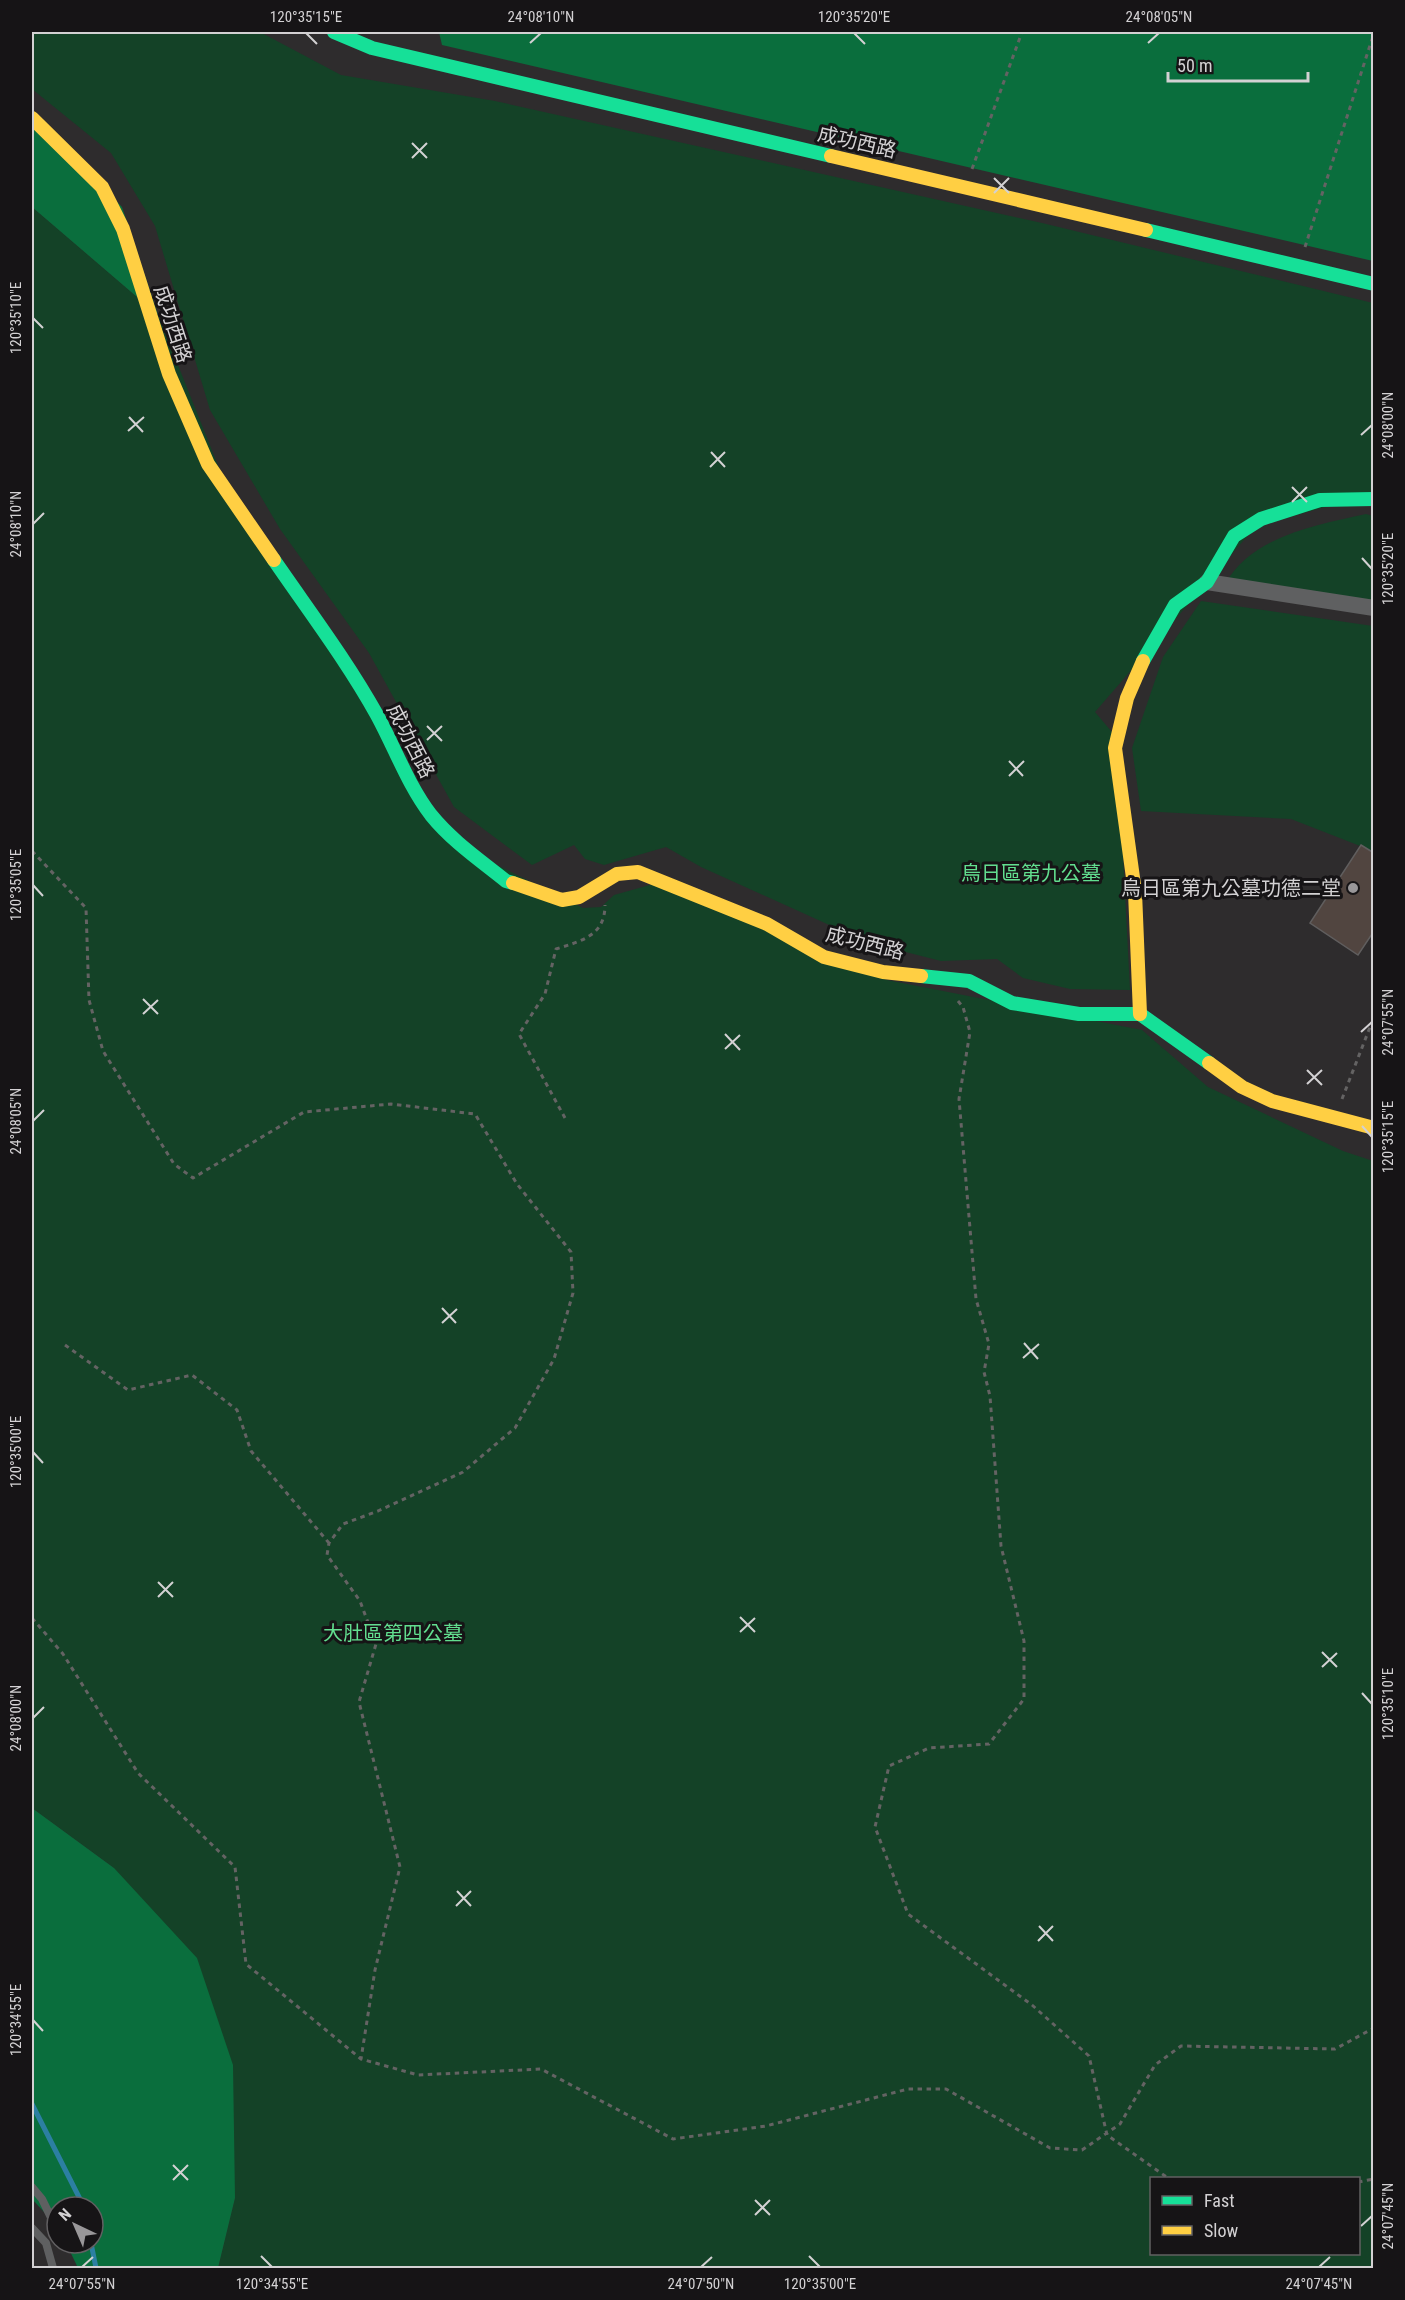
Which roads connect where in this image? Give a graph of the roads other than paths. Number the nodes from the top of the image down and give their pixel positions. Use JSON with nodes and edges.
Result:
{"nodes":[{"id":1,"x":334,"y":32,"type":"edge"},
{"id":2,"x":32,"y":118,"type":"edge"},
{"id":3,"x":1374,"y":284,"type":"edge"},
{"id":4,"x":1374,"y":499,"type":"edge"},
{"id":5,"x":1207,"y":582,"type":"junction"},
{"id":6,"x":1374,"y":608,"type":"edge"},
{"id":7,"x":1140,"y":1014,"type":"junction"},
{"id":8,"x":1374,"y":1128,"type":"edge"},
{"id":9,"x":32,"y":2187,"type":"edge"},
{"id":10,"x":45,"y":2205,"type":"edge"},
{"id":11,"x":32,"y":2228,"type":"edge"},
{"id":12,"x":45,"y":2242,"type":"edge"}],
"edges":[{"from":1,"to":3,"type":"street","name":"成功西路"},
{"from":2,"to":7,"type":"street","name":"成功西路"},
{"from":4,"to":5,"type":"street"},
{"from":5,"to":6,"type":"street"},
{"from":5,"to":7,"type":"street"},
{"from":7,"to":8,"type":"street"},
{"from":9,"to":10,"type":"lane"},
{"from":11,"to":12,"type":"lane"}]}
